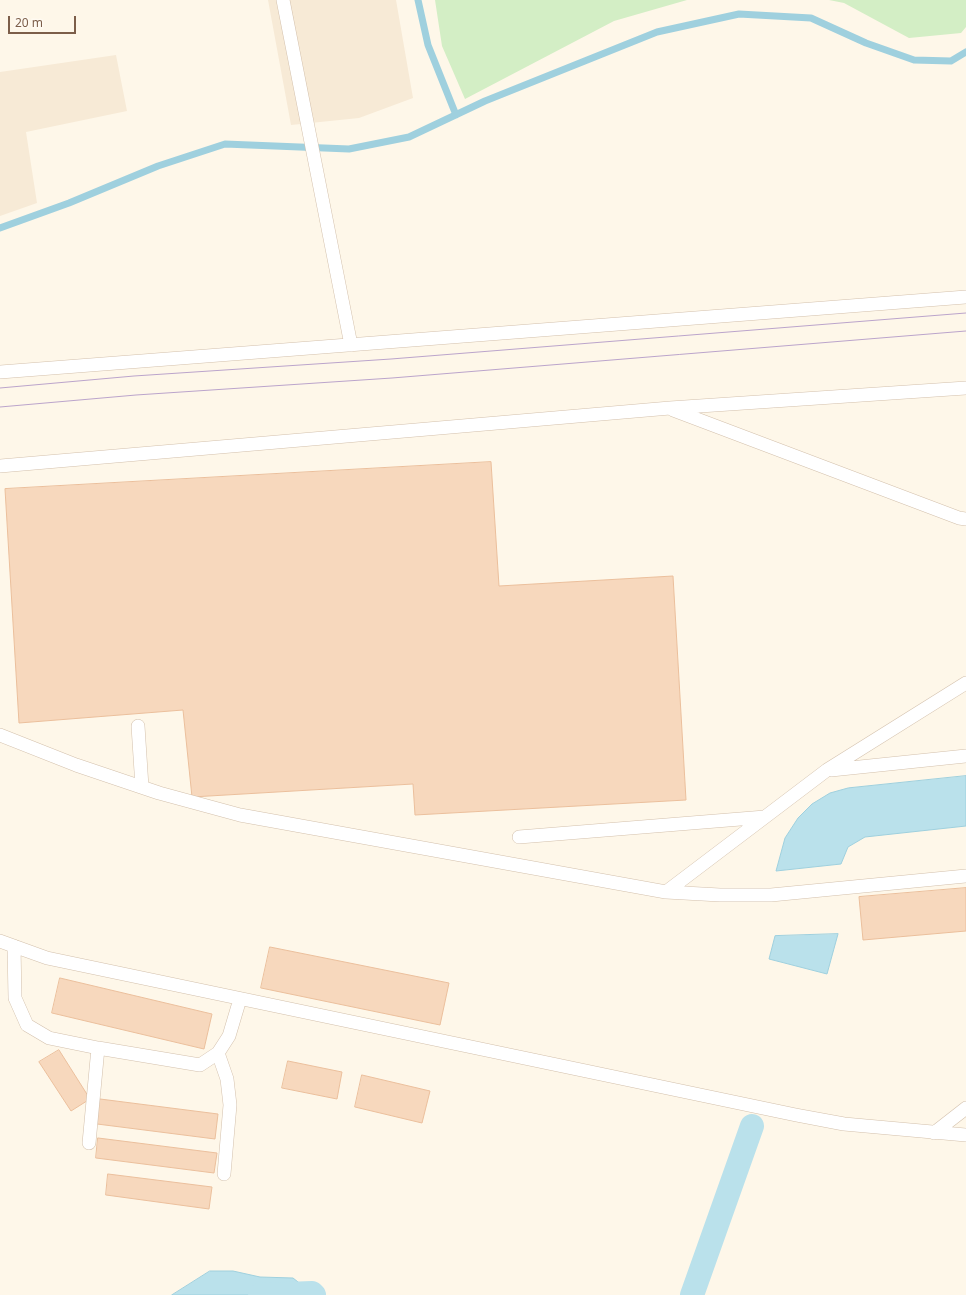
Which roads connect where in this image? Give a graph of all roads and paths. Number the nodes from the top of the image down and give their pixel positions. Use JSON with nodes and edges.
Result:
{"nodes":[{"id":1,"x":283,"y":0,"type":"edge"},
{"id":2,"x":966,"y":297,"type":"edge"},
{"id":3,"x":351,"y":345,"type":"junction"},
{"id":4,"x":0,"y":372,"type":"edge"},
{"id":5,"x":966,"y":388,"type":"edge"},
{"id":6,"x":670,"y":408,"type":"junction"},
{"id":7,"x":0,"y":466,"type":"edge"},
{"id":8,"x":966,"y":520,"type":"edge"},
{"id":9,"x":966,"y":683,"type":"edge"},
{"id":10,"x":138,"y":726,"type":"dead end"},
{"id":11,"x":0,"y":735,"type":"edge"},
{"id":12,"x":966,"y":756,"type":"edge"},
{"id":13,"x":827,"y":770,"type":"junction"},
{"id":14,"x":142,"y":787,"type":"junction"},
{"id":15,"x":765,"y":817,"type":"junction"},
{"id":16,"x":519,"y":837,"type":"dead end"},
{"id":17,"x":966,"y":876,"type":"edge"},
{"id":18,"x":666,"y":892,"type":"junction"},
{"id":19,"x":0,"y":941,"type":"edge"},
{"id":20,"x":14,"y":946,"type":"junction"},
{"id":21,"x":240,"y":999,"type":"junction"},
{"id":22,"x":98,"y":1048,"type":"junction"},
{"id":23,"x":218,"y":1054,"type":"junction"},
{"id":24,"x":966,"y":1108,"type":"edge"},
{"id":25,"x":934,"y":1133,"type":"junction"},
{"id":26,"x":966,"y":1135,"type":"edge"},
{"id":27,"x":89,"y":1143,"type":"dead end"},
{"id":28,"x":224,"y":1174,"type":"dead end"}],
"edges":[{"from":1,"to":3,"type":"lane"},
{"from":2,"to":3,"type":"lane"},
{"from":3,"to":4,"type":"lane"},
{"from":5,"to":6,"type":"lane"},
{"from":6,"to":7,"type":"lane"},
{"from":6,"to":8,"type":"lane"},
{"from":9,"to":13,"type":"lane"},
{"from":10,"to":14,"type":"lane"},
{"from":11,"to":14,"type":"lane"},
{"from":12,"to":13,"type":"lane"},
{"from":13,"to":15,"type":"lane"},
{"from":14,"to":18,"type":"lane"},
{"from":15,"to":16,"type":"lane"},
{"from":15,"to":18,"type":"lane"},
{"from":17,"to":18,"type":"lane"},
{"from":19,"to":20,"type":"lane"},
{"from":20,"to":21,"type":"lane"},
{"from":20,"to":22,"type":"lane"},
{"from":21,"to":23,"type":"lane"},
{"from":21,"to":25,"type":"lane"},
{"from":22,"to":23,"type":"lane"},
{"from":22,"to":27,"type":"lane"},
{"from":23,"to":28,"type":"lane"},
{"from":24,"to":25,"type":"lane"},
{"from":25,"to":26,"type":"lane"}]}
